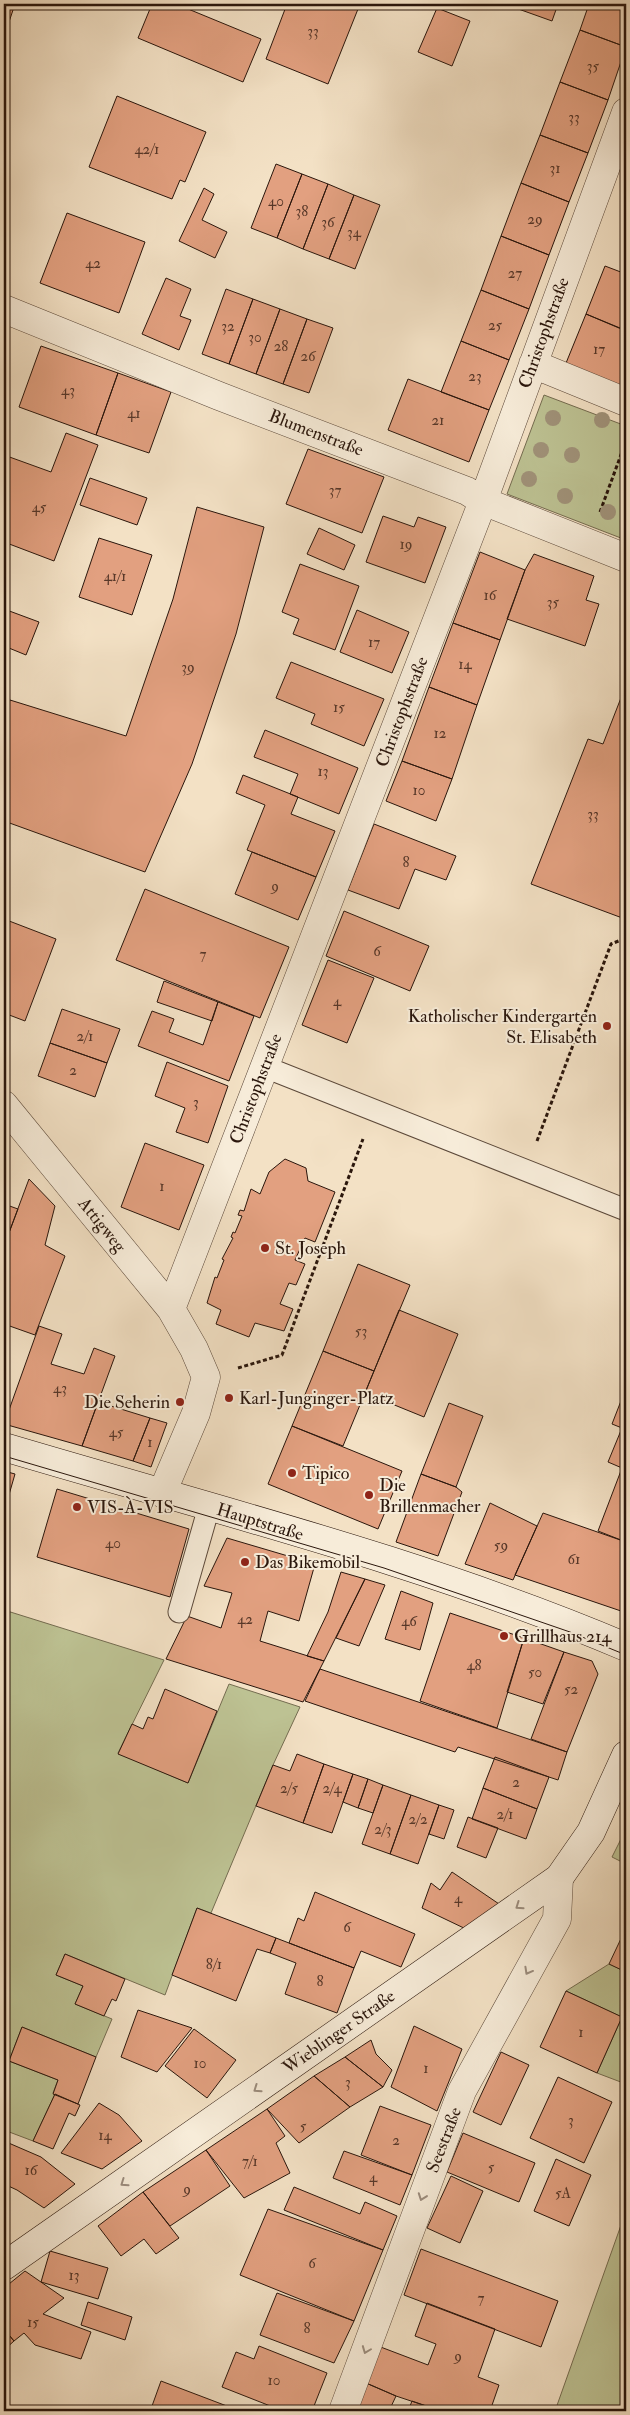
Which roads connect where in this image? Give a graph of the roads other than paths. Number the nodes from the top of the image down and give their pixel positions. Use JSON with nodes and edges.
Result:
{"nodes":[{"id":1,"x":626,"y":112,"type":"edge"},
{"id":2,"x":4,"y":310,"type":"edge"},
{"id":3,"x":533,"y":364,"type":"junction"},
{"id":4,"x":626,"y":402,"type":"edge"},
{"id":5,"x":483,"y":501,"type":"junction"},
{"id":6,"x":626,"y":558,"type":"edge"},
{"id":7,"x":264,"y":1067,"type":"junction"},
{"id":8,"x":4,"y":1105,"type":"edge"},
{"id":9,"x":626,"y":1210,"type":"edge"},
{"id":10,"x":171,"y":1309,"type":"junction"},
{"id":11,"x":4,"y":1447,"type":"edge"},
{"id":12,"x":162,"y":1493,"type":"junction"},
{"id":13,"x":209,"y":1507,"type":"junction"},
{"id":14,"x":179,"y":1612,"type":"dead end"},
{"id":15,"x":626,"y":1647,"type":"edge"},
{"id":16,"x":626,"y":1756,"type":"edge"},
{"id":17,"x":559,"y":1878,"type":"junction"},
{"id":18,"x":4,"y":2266,"type":"edge"},
{"id":19,"x":342,"y":2411,"type":"edge"}],
"edges":[{"from":1,"to":3,"type":"street","name":"Christophstraße"},
{"from":2,"to":5,"type":"street","name":"Blumenstraße"},
{"from":3,"to":4,"type":"street"},
{"from":3,"to":5,"type":"street","name":"Christophstraße"},
{"from":5,"to":6,"type":"street","name":"Blumenstraße"},
{"from":5,"to":7,"type":"street","name":"Christophstraße"},
{"from":7,"to":9,"type":"lane"},
{"from":7,"to":10,"type":"street","name":"Christophstraße"},
{"from":8,"to":10,"type":"street","name":"Attigweg"},
{"from":10,"to":12,"type":"street","name":"Attigweg"},
{"from":11,"to":12,"type":"street","name":"Hauptstraße"},
{"from":12,"to":13,"type":"street","name":"Hauptstraße"},
{"from":13,"to":14,"type":"lane"},
{"from":13,"to":15,"type":"street","name":"Hauptstraße"},
{"from":16,"to":17,"type":"street","name":"Wieblinger Straße"},
{"from":17,"to":18,"type":"street","name":"Wieblinger Straße","one_way":true},
{"from":17,"to":19,"type":"street","name":"Seestraße","one_way":true}]}
